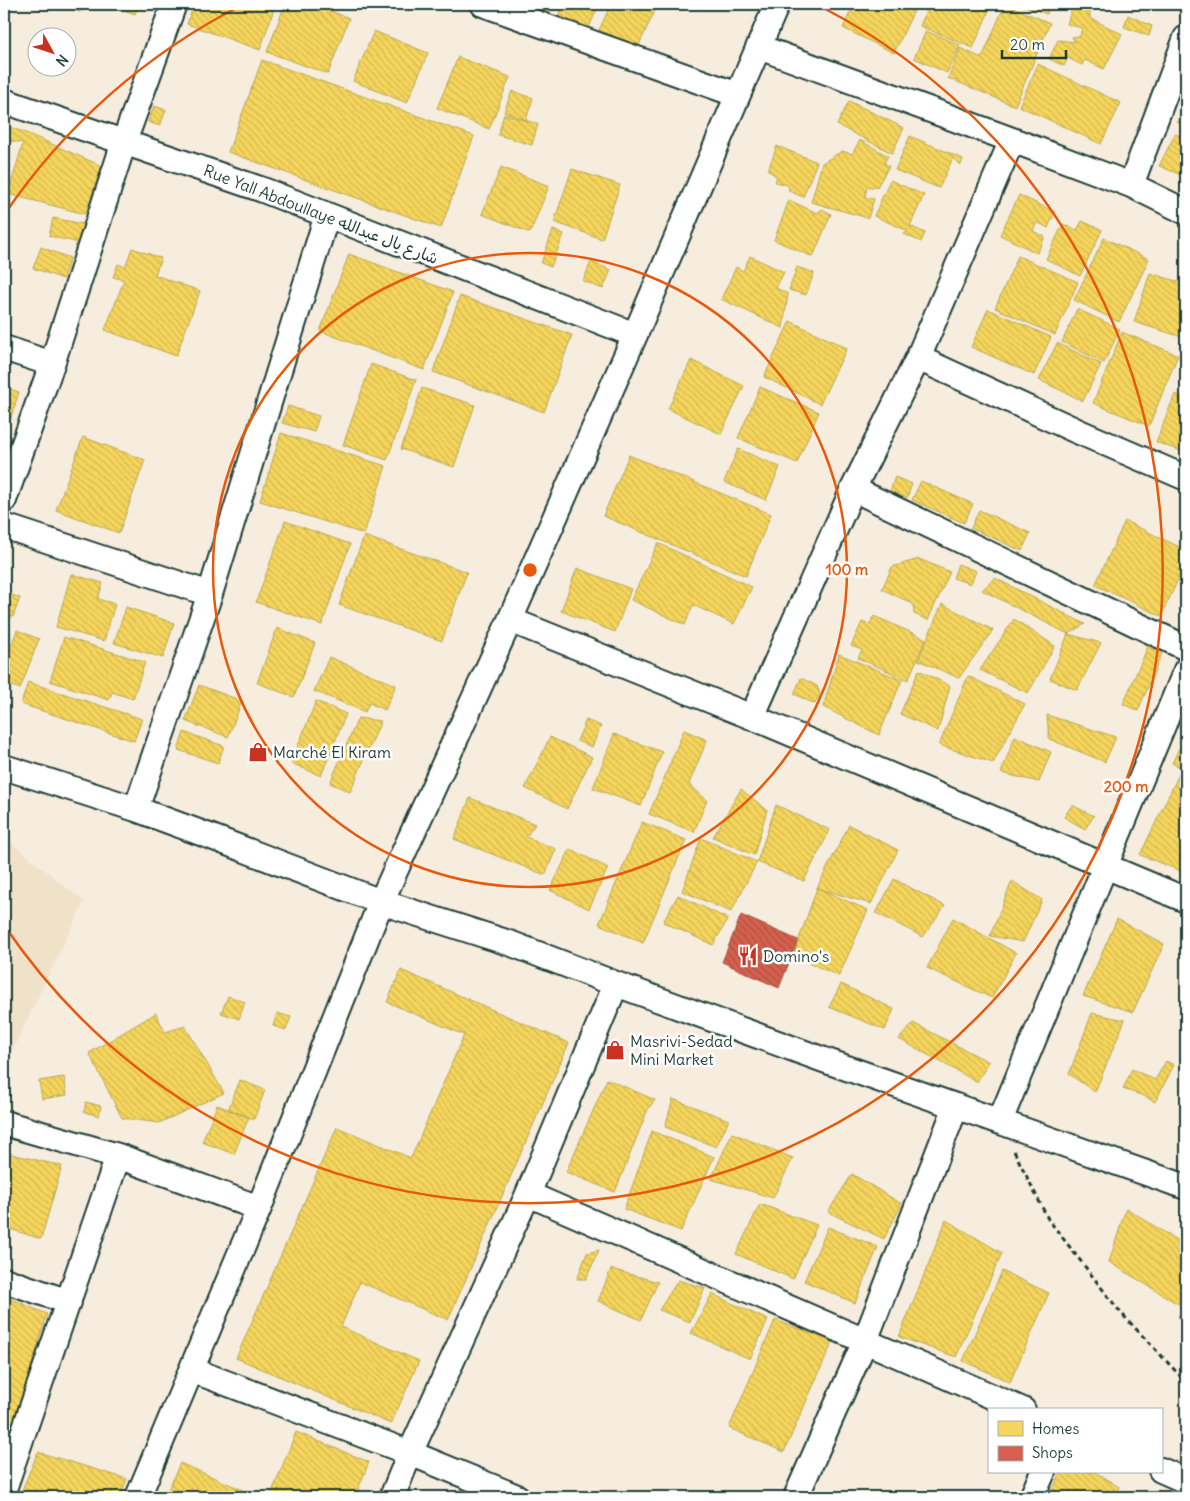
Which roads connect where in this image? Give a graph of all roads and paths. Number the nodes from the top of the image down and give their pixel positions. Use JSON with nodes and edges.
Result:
{"nodes":[{"id":1,"x":174,"y":4,"type":"edge"},
{"id":2,"x":483,"y":4,"type":"edge"},
{"id":3,"x":777,"y":4,"type":"edge"},
{"id":4,"x":1186,"y":38,"type":"edge"},
{"id":5,"x":758,"y":47,"type":"junction"},
{"id":6,"x":738,"y":95,"type":"junction"},
{"id":7,"x":4,"y":101,"type":"edge"},
{"id":8,"x":1012,"y":140,"type":"junction"},
{"id":9,"x":124,"y":142,"type":"junction"},
{"id":10,"x":1131,"y":185,"type":"junction"},
{"id":11,"x":1186,"y":212,"type":"edge"},
{"id":12,"x":327,"y":215,"type":"junction"},
{"id":13,"x":635,"y":334,"type":"junction"},
{"id":14,"x":4,"y":348,"type":"edge"},
{"id":15,"x":918,"y":358,"type":"junction"},
{"id":16,"x":52,"y":364,"type":"junction"},
{"id":17,"x":1186,"y":478,"type":"edge"},
{"id":18,"x":853,"y":490,"type":"junction"},
{"id":19,"x":4,"y":500,"type":"edge"},
{"id":20,"x":4,"y":526,"type":"edge"},
{"id":21,"x":210,"y":594,"type":"junction"},
{"id":22,"x":510,"y":620,"type":"junction"},
{"id":23,"x":1186,"y":648,"type":"edge"},
{"id":24,"x":1186,"y":670,"type":"edge"},
{"id":25,"x":752,"y":717,"type":"junction"},
{"id":26,"x":4,"y":767,"type":"edge"},
{"id":27,"x":136,"y":809,"type":"junction"},
{"id":28,"x":1105,"y":866,"type":"junction"},
{"id":29,"x":1186,"y":900,"type":"edge"},
{"id":30,"x":381,"y":902,"type":"junction"},
{"id":31,"x":616,"y":984,"type":"junction"},
{"id":32,"x":956,"y":1106,"type":"junction"},
{"id":33,"x":1000,"y":1121,"type":"junction"},
{"id":34,"x":4,"y":1123,"type":"edge"},
{"id":35,"x":118,"y":1156,"type":"junction"},
{"id":36,"x":1186,"y":1187,"type":"edge"},
{"id":37,"x":528,"y":1194,"type":"junction"},
{"id":38,"x":259,"y":1208,"type":"junction"},
{"id":39,"x":4,"y":1280,"type":"edge"},
{"id":40,"x":69,"y":1302,"type":"junction"},
{"id":41,"x":865,"y":1341,"type":"junction"},
{"id":42,"x":192,"y":1370,"type":"junction"},
{"id":43,"x":1186,"y":1382,"type":"edge"},
{"id":44,"x":1018,"y":1408,"type":"edge"},
{"id":45,"x":410,"y":1453,"type":"junction"},
{"id":46,"x":1162,"y":1470,"type":"edge"},
{"id":47,"x":1042,"y":1474,"type":"edge"},
{"id":48,"x":1186,"y":1481,"type":"edge"},
{"id":49,"x":4,"y":1490,"type":"edge"},
{"id":50,"x":138,"y":1497,"type":"edge"},
{"id":51,"x":392,"y":1497,"type":"edge"},
{"id":52,"x":517,"y":1497,"type":"edge"},
{"id":53,"x":796,"y":1497,"type":"edge"},
{"id":54,"x":1032,"y":1497,"type":"edge"}],
"edges":[{"from":1,"to":9,"type":"street"},
{"from":2,"to":6,"type":"street"},
{"from":3,"to":5,"type":"street"},
{"from":4,"to":10,"type":"street"},
{"from":5,"to":6,"type":"street"},
{"from":5,"to":8,"type":"street"},
{"from":6,"to":13,"type":"street"},
{"from":7,"to":9,"type":"street","name":"Rue Yall Abdoullaye شارع يال عبدالله"},
{"from":8,"to":10,"type":"street"},
{"from":8,"to":15,"type":"street"},
{"from":9,"to":12,"type":"street","name":"Rue Yall Abdoullaye شارع يال عبدالله"},
{"from":9,"to":16,"type":"street"},
{"from":10,"to":11,"type":"street"},
{"from":12,"to":13,"type":"street","name":"Rue Yall Abdoullaye شارع يال عبدالله"},
{"from":12,"to":21,"type":"street"},
{"from":13,"to":22,"type":"street"},
{"from":14,"to":16,"type":"street"},
{"from":15,"to":17,"type":"street"},
{"from":15,"to":18,"type":"street"},
{"from":16,"to":19,"type":"street"},
{"from":18,"to":23,"type":"street"},
{"from":18,"to":25,"type":"street"},
{"from":20,"to":21,"type":"street"},
{"from":21,"to":27,"type":"street"},
{"from":22,"to":25,"type":"street"},
{"from":22,"to":30,"type":"street"},
{"from":24,"to":28,"type":"street"},
{"from":25,"to":28,"type":"street"},
{"from":26,"to":27,"type":"street"},
{"from":27,"to":30,"type":"street"},
{"from":28,"to":29,"type":"street"},
{"from":28,"to":33,"type":"street"},
{"from":30,"to":31,"type":"street"},
{"from":30,"to":38,"type":"street"},
{"from":31,"to":32,"type":"street"},
{"from":31,"to":37,"type":"street"},
{"from":32,"to":33,"type":"street"},
{"from":32,"to":41,"type":"street"},
{"from":33,"to":36,"type":"street"},
{"from":33,"to":43,"type":"path"},
{"from":34,"to":35,"type":"street"},
{"from":35,"to":38,"type":"street"},
{"from":35,"to":40,"type":"street"},
{"from":37,"to":41,"type":"street"},
{"from":37,"to":45,"type":"street"},
{"from":38,"to":42,"type":"street"},
{"from":39,"to":40,"type":"street"},
{"from":40,"to":49,"type":"street"},
{"from":41,"to":44,"type":"street"},
{"from":41,"to":53,"type":"street"},
{"from":42,"to":45,"type":"street"},
{"from":42,"to":50,"type":"street"},
{"from":45,"to":51,"type":"street"},
{"from":45,"to":52,"type":"street"},
{"from":46,"to":48,"type":"street"},
{"from":47,"to":54,"type":"street"}]}
